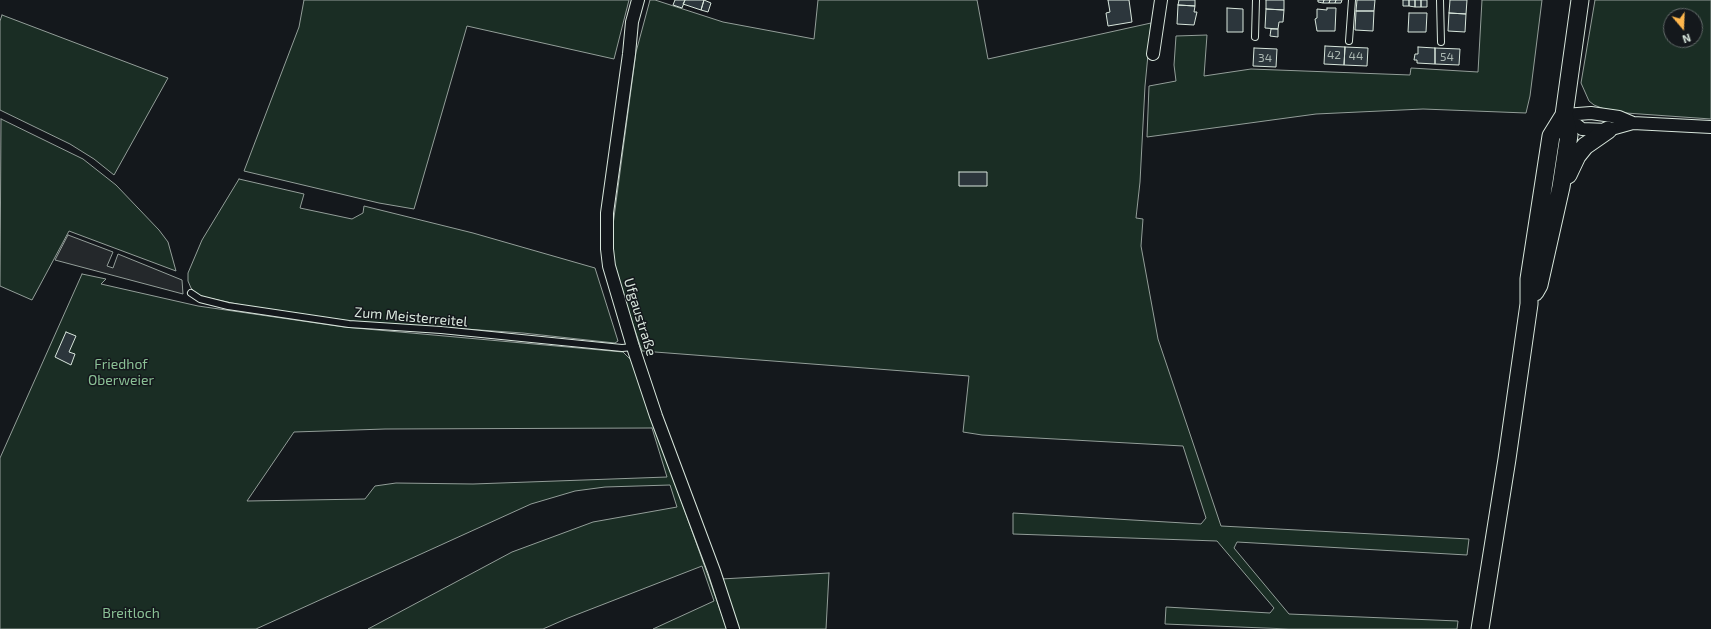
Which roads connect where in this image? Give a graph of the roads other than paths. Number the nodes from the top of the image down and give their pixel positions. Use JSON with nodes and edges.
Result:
{"nodes":[{"id":1,"x":638,"y":0,"type":"edge"},
{"id":2,"x":1161,"y":0,"type":"edge"},
{"id":3,"x":1256,"y":0,"type":"edge"},
{"id":4,"x":1352,"y":0,"type":"edge"},
{"id":5,"x":1440,"y":0,"type":"edge"},
{"id":6,"x":1580,"y":0,"type":"edge"},
{"id":7,"x":1255,"y":37,"type":"dead end"},
{"id":8,"x":1349,"y":41,"type":"dead end"},
{"id":9,"x":1441,"y":42,"type":"dead end"},
{"id":10,"x":1153,"y":54,"type":"dead end"},
{"id":11,"x":1564,"y":115,"type":"junction"},
{"id":12,"x":1633,"y":123,"type":"junction"},
{"id":13,"x":1711,"y":127,"type":"edge"},
{"id":14,"x":1608,"y":130,"type":"junction"},
{"id":15,"x":1561,"y":187,"type":"junction"},
{"id":16,"x":191,"y":293,"type":"dead end"},
{"id":17,"x":1529,"y":304,"type":"junction"},
{"id":18,"x":633,"y":347,"type":"junction"},
{"id":19,"x":733,"y":629,"type":"edge"},
{"id":20,"x":1480,"y":629,"type":"edge"}],
"edges":[{"from":1,"to":18,"type":"street","name":"Ufgaustraße"},
{"from":2,"to":10,"type":"street"},
{"from":3,"to":7,"type":"lane"},
{"from":4,"to":8,"type":"lane"},
{"from":5,"to":9,"type":"lane"},
{"from":6,"to":11,"type":"main road"},
{"from":11,"to":12,"type":"street"},
{"from":11,"to":14,"type":"street"},
{"from":11,"to":15,"type":"main road"},
{"from":11,"to":17,"type":"main road"},
{"from":12,"to":13,"type":"street"},
{"from":12,"to":14,"type":"street"},
{"from":14,"to":15,"type":"main road"},
{"from":15,"to":17,"type":"main road"},
{"from":16,"to":18,"type":"lane","name":"Zum Meisterreitel"},
{"from":17,"to":20,"type":"main road"},
{"from":18,"to":19,"type":"street","name":"Ufgaustraße"}]}
